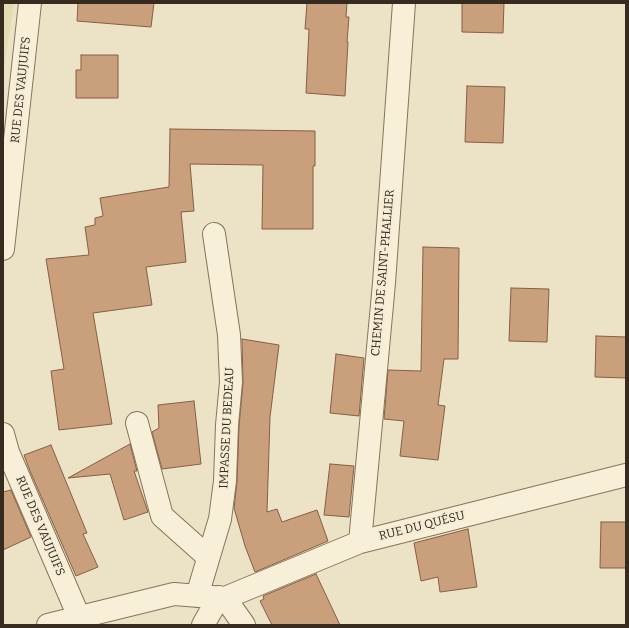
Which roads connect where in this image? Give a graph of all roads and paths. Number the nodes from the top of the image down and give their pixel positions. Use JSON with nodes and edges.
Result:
{"nodes":[{"id":1,"x":30,"y":3,"type":"edge"},
{"id":2,"x":404,"y":3,"type":"edge"},
{"id":3,"x":214,"y":234,"type":"dead end"},
{"id":4,"x":3,"y":249,"type":"edge"},
{"id":5,"x":136,"y":423,"type":"dead end"},
{"id":6,"x":3,"y":434,"type":"edge"},
{"id":7,"x":626,"y":475,"type":"edge"},
{"id":8,"x":360,"y":542,"type":"junction"},
{"id":9,"x":208,"y":558,"type":"junction"},
{"id":10,"x":197,"y":596,"type":"junction"},
{"id":11,"x":222,"y":598,"type":"junction"},
{"id":12,"x":79,"y":617,"type":"junction"},
{"id":13,"x":48,"y":625,"type":"edge"},
{"id":14,"x":203,"y":625,"type":"edge"},
{"id":15,"x":244,"y":625,"type":"edge"}],
"edges":[{"from":1,"to":4,"type":"street","name":"RUE DES VAUJUIFS"},
{"from":2,"to":8,"type":"street","name":"CHEMIN DE SAINT-PHALLIER"},
{"from":3,"to":9,"type":"street","name":"IMPASSE DU BEDEAU"},
{"from":5,"to":9,"type":"street"},
{"from":6,"to":12,"type":"street","name":"RUE DES VAUJUIFS"},
{"from":7,"to":8,"type":"street","name":"RUE DU QUÉSU"},
{"from":8,"to":11,"type":"street","name":"RUE DU QUÉSU"},
{"from":9,"to":10,"type":"street","name":"IMPASSE DU BEDEAU"},
{"from":10,"to":11,"type":"street"},
{"from":10,"to":12,"type":"street"},
{"from":11,"to":14,"type":"street"},
{"from":11,"to":15,"type":"street"},
{"from":12,"to":13,"type":"street"}]}
